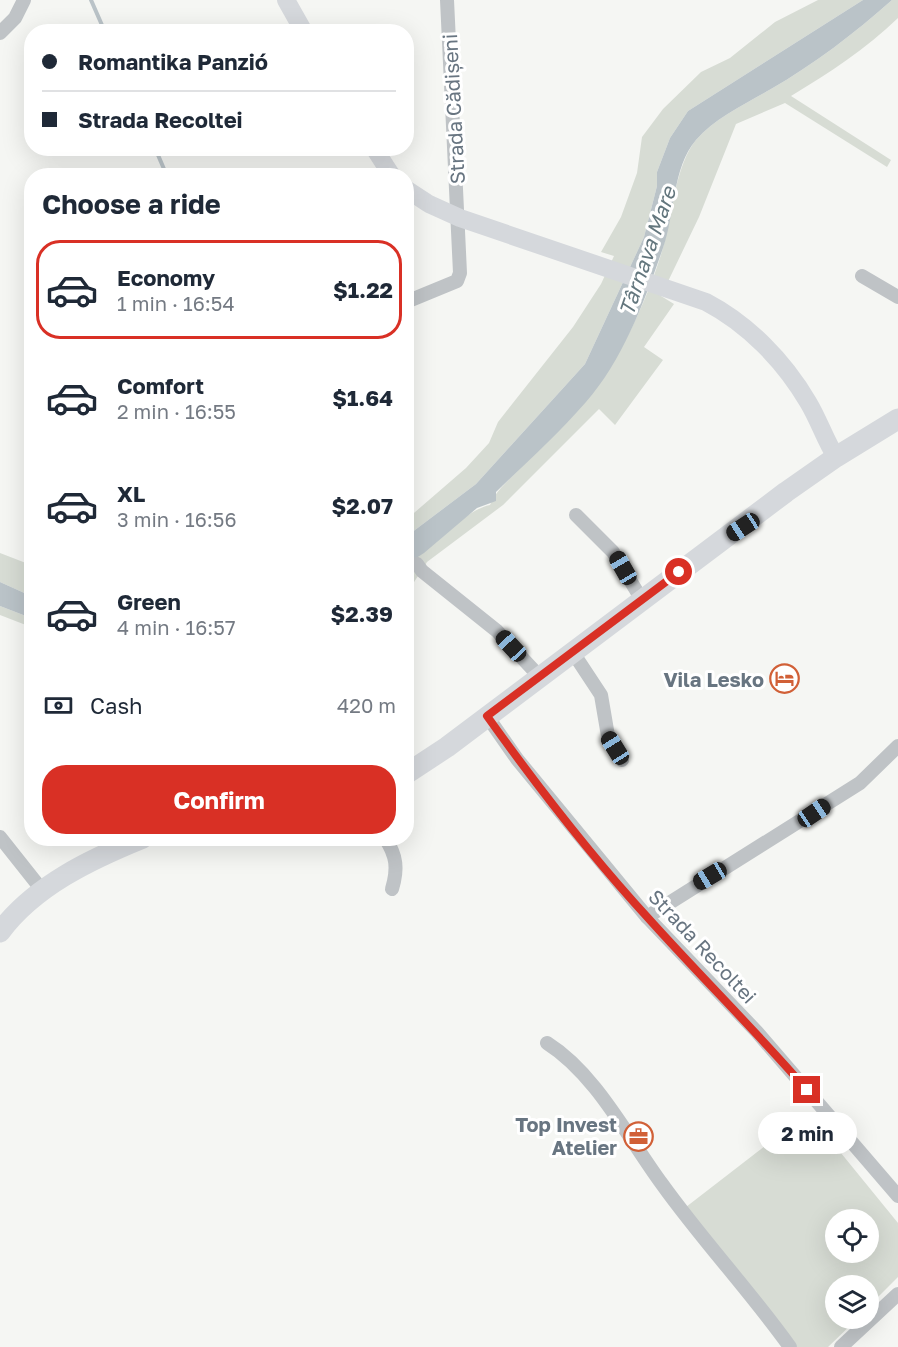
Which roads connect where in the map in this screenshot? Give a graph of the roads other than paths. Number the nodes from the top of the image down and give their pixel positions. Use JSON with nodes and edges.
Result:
{"nodes":[{"id":1,"x":24,"y":0,"type":"edge"},
{"id":2,"x":286,"y":0,"type":"edge"},
{"id":3,"x":447,"y":0,"type":"edge"},
{"id":4,"x":300,"y":24,"type":"edge"},
{"id":5,"x":0,"y":33,"type":"edge"},
{"id":6,"x":414,"y":194,"type":"edge"},
{"id":7,"x":460,"y":218,"type":"junction"},
{"id":8,"x":862,"y":276,"type":"dead end"},
{"id":9,"x":898,"y":297,"type":"edge"},
{"id":10,"x":414,"y":299,"type":"edge"},
{"id":11,"x":898,"y":419,"type":"edge"},
{"id":12,"x":836,"y":457,"type":"junction"},
{"id":13,"x":576,"y":515,"type":"dead end"},
{"id":14,"x":417,"y":564,"type":"dead end"},
{"id":15,"x":642,"y":600,"type":"junction"},
{"id":16,"x":572,"y":651,"type":"junction"},
{"id":17,"x":539,"y":676,"type":"junction"},
{"id":18,"x":487,"y":716,"type":"junction"},
{"id":19,"x":898,"y":746,"type":"edge"},
{"id":20,"x":622,"y":759,"type":"dead end"},
{"id":21,"x":414,"y":769,"type":"edge"},
{"id":22,"x":0,"y":837,"type":"edge"},
{"id":23,"x":126,"y":846,"type":"edge"},
{"id":24,"x":388,"y":846,"type":"edge"},
{"id":25,"x":392,"y":889,"type":"dead end"},
{"id":26,"x":42,"y":890,"type":"junction"},
{"id":27,"x":647,"y":917,"type":"junction"},
{"id":28,"x":0,"y":932,"type":"edge"},
{"id":29,"x":547,"y":1043,"type":"dead end"},
{"id":30,"x":898,"y":1196,"type":"edge"},
{"id":31,"x":898,"y":1294,"type":"edge"},
{"id":32,"x":789,"y":1347,"type":"edge"},
{"id":33,"x":841,"y":1347,"type":"edge"}],
"edges":[{"from":1,"to":5,"type":"street"},
{"from":2,"to":4,"type":"main road"},
{"from":3,"to":7,"type":"street","name":"Strada Cădișeni"},
{"from":6,"to":7,"type":"main road","name":"Strada Cădișeni"},
{"from":7,"to":10,"type":"street"},
{"from":7,"to":12,"type":"main road","name":"Strada Cădișeni"},
{"from":8,"to":9,"type":"street"},
{"from":11,"to":12,"type":"main road"},
{"from":12,"to":15,"type":"main road"},
{"from":13,"to":15,"type":"street"},
{"from":14,"to":17,"type":"street"},
{"from":15,"to":16,"type":"main road"},
{"from":16,"to":17,"type":"main road"},
{"from":16,"to":20,"type":"street"},
{"from":17,"to":18,"type":"main road"},
{"from":18,"to":21,"type":"main road"},
{"from":18,"to":27,"type":"street","name":"Strada Recoltei"},
{"from":19,"to":27,"type":"street"},
{"from":22,"to":26,"type":"street"},
{"from":23,"to":26,"type":"main road"},
{"from":24,"to":25,"type":"street"},
{"from":26,"to":28,"type":"main road"},
{"from":27,"to":30,"type":"street","name":"Strada Recoltei"},
{"from":29,"to":32,"type":"street"},
{"from":31,"to":33,"type":"street"}]}
